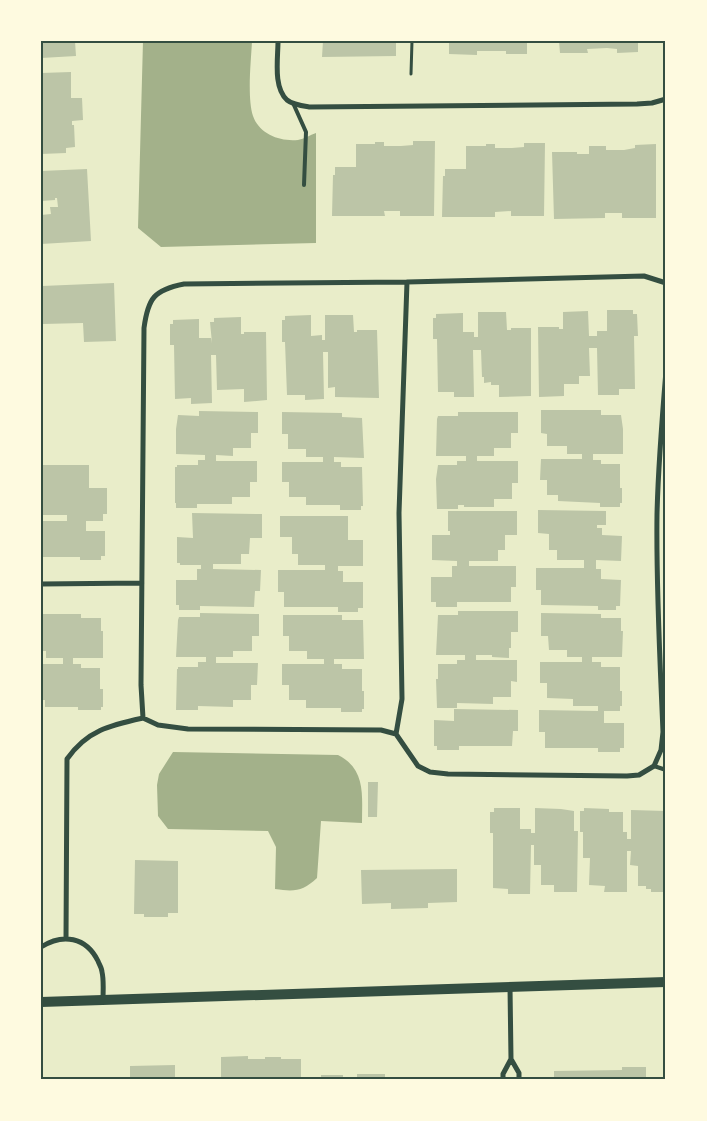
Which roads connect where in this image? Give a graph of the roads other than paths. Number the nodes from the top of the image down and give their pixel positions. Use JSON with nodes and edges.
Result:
{"nodes":[{"id":1,"x":278,"y":41,"type":"edge"},
{"id":2,"x":665,"y":100,"type":"edge"},
{"id":3,"x":293,"y":103,"type":"junction"},
{"id":4,"x":304,"y":185,"type":"dead end"},
{"id":5,"x":407,"y":282,"type":"junction"},
{"id":6,"x":666,"y":283,"type":"edge"},
{"id":7,"x":666,"y":370,"type":"edge"},
{"id":8,"x":142,"y":583,"type":"junction"},
{"id":9,"x":41,"y":584,"type":"edge"},
{"id":10,"x":143,"y":718,"type":"junction"},
{"id":11,"x":396,"y":734,"type":"junction"},
{"id":12,"x":654,"y":766,"type":"junction"},
{"id":13,"x":666,"y":770,"type":"edge"},
{"id":14,"x":66,"y":939,"type":"junction"},
{"id":15,"x":41,"y":947,"type":"edge"},
{"id":16,"x":666,"y":982,"type":"edge"},
{"id":17,"x":510,"y":987,"type":"junction"},
{"id":18,"x":103,"y":1000,"type":"junction"},
{"id":19,"x":41,"y":1002,"type":"edge"},
{"id":20,"x":511,"y":1059,"type":"junction"},
{"id":21,"x":503,"y":1080,"type":"edge"},
{"id":22,"x":520,"y":1080,"type":"edge"}],
"edges":[{"from":1,"to":3,"type":"street"},
{"from":2,"to":3,"type":"street"},
{"from":3,"to":4,"type":"lane"},
{"from":5,"to":6,"type":"street"},
{"from":5,"to":8,"type":"street"},
{"from":5,"to":11,"type":"street"},
{"from":7,"to":12,"type":"street"},
{"from":8,"to":9,"type":"street"},
{"from":8,"to":10,"type":"street"},
{"from":10,"to":11,"type":"street"},
{"from":10,"to":14,"type":"street"},
{"from":11,"to":12,"type":"street"},
{"from":12,"to":13,"type":"lane"},
{"from":14,"to":15,"type":"street"},
{"from":14,"to":18,"type":"street"},
{"from":16,"to":17,"type":"main road"},
{"from":17,"to":18,"type":"main road"},
{"from":17,"to":20,"type":"street"},
{"from":18,"to":19,"type":"main road"},
{"from":20,"to":21,"type":"street"},
{"from":20,"to":22,"type":"street"}]}
